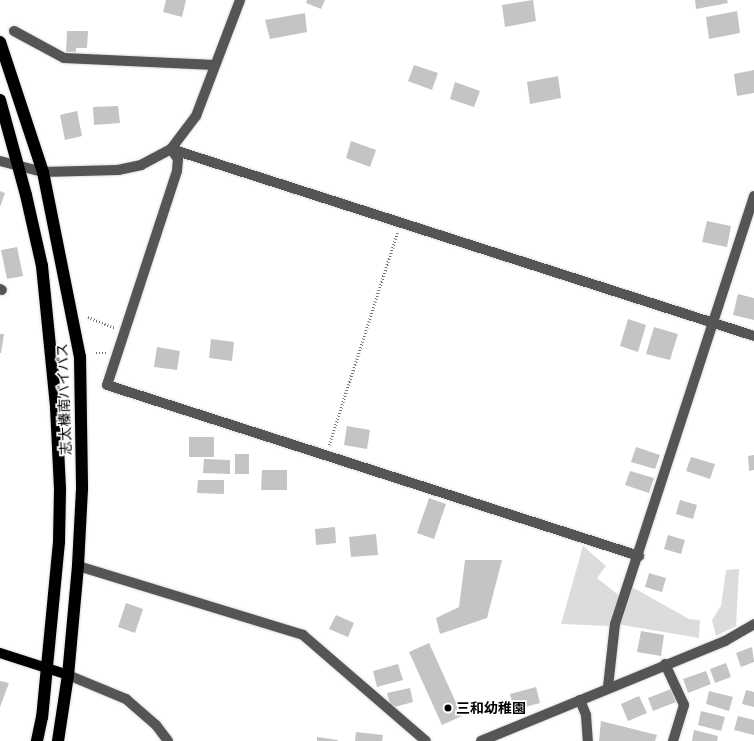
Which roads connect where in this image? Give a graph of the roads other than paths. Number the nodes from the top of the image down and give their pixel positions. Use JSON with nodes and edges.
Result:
{"nodes":[{"id":1,"x":240,"y":0,"type":"edge"},
{"id":2,"x":14,"y":31,"type":"dead end"},
{"id":3,"x":0,"y":42,"type":"edge"},
{"id":4,"x":215,"y":65,"type":"junction"},
{"id":5,"x":0,"y":100,"type":"edge"},
{"id":6,"x":171,"y":149,"type":"junction"},
{"id":7,"x":0,"y":161,"type":"edge"},
{"id":8,"x":18,"y":167,"type":"junction"},
{"id":9,"x":43,"y":172,"type":"junction"},
{"id":10,"x":754,"y":196,"type":"edge"},
{"id":11,"x":713,"y":323,"type":"junction"},
{"id":12,"x":754,"y":336,"type":"edge"},
{"id":13,"x":639,"y":556,"type":"junction"},
{"id":14,"x":78,"y":566,"type":"junction"},
{"id":15,"x":754,"y":624,"type":"edge"},
{"id":16,"x":0,"y":653,"type":"edge"},
{"id":17,"x":666,"y":664,"type":"junction"},
{"id":18,"x":47,"y":670,"type":"junction"},
{"id":19,"x":68,"y":676,"type":"junction"},
{"id":20,"x":608,"y":686,"type":"junction"},
{"id":21,"x":580,"y":700,"type":"junction"},
{"id":22,"x":37,"y":741,"type":"edge"},
{"id":23,"x":58,"y":741,"type":"edge"},
{"id":24,"x":168,"y":741,"type":"edge"},
{"id":25,"x":426,"y":741,"type":"edge"},
{"id":26,"x":481,"y":741,"type":"edge"},
{"id":27,"x":588,"y":741,"type":"edge"},
{"id":28,"x":673,"y":741,"type":"edge"}],
"edges":[{"from":1,"to":4,"type":"street"},
{"from":2,"to":4,"type":"street"},
{"from":3,"to":9,"type":"highway","name":"志太榛南バイパス"},
{"from":4,"to":6,"type":"street"},
{"from":5,"to":8,"type":"highway","name":"志太榛南バイパス"},
{"from":6,"to":9,"type":"street"},
{"from":6,"to":11,"type":"street"},
{"from":6,"to":13,"type":"street"},
{"from":7,"to":8,"type":"street"},
{"from":8,"to":9,"type":"street"},
{"from":8,"to":18,"type":"highway","name":"志太榛南バイパス"},
{"from":9,"to":14,"type":"highway","name":"志太榛南バイパス"},
{"from":10,"to":11,"type":"street"},
{"from":11,"to":12,"type":"street"},
{"from":11,"to":13,"type":"street"},
{"from":13,"to":20,"type":"street"},
{"from":14,"to":19,"type":"highway","name":"志太榛南バイパス"},
{"from":14,"to":25,"type":"street"},
{"from":15,"to":17,"type":"street"},
{"from":16,"to":18,"type":"main road"},
{"from":17,"to":20,"type":"street"},
{"from":17,"to":28,"type":"street"},
{"from":18,"to":19,"type":"main road"},
{"from":18,"to":22,"type":"highway","name":"志太榛南バイパス"},
{"from":19,"to":23,"type":"highway","name":"志太榛南バイパス"},
{"from":19,"to":24,"type":"street"},
{"from":20,"to":21,"type":"street"},
{"from":21,"to":26,"type":"street"},
{"from":21,"to":27,"type":"street"}]}
